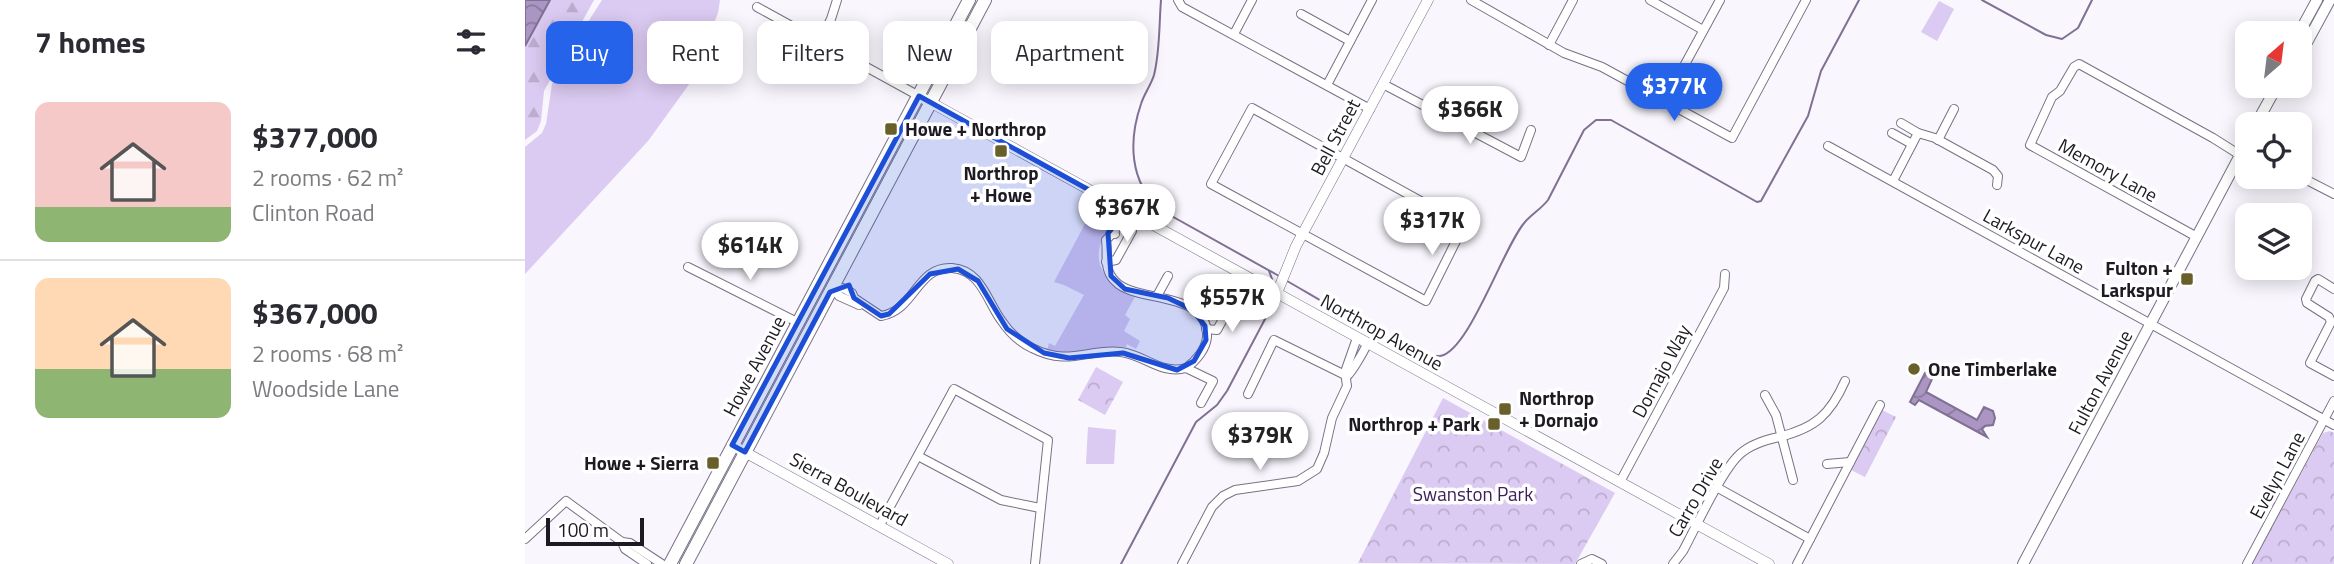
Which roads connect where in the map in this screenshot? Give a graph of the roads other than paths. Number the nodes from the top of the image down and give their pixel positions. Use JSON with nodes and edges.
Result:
{"nodes":[{"id":1,"x":837,"y":0,"type":"edge"},
{"id":2,"x":969,"y":0,"type":"edge"},
{"id":3,"x":985,"y":0,"type":"edge"},
{"id":4,"x":1178,"y":0,"type":"edge"},
{"id":5,"x":1252,"y":0,"type":"edge"},
{"id":6,"x":1372,"y":0,"type":"edge"},
{"id":7,"x":1428,"y":0,"type":"edge"},
{"id":8,"x":1471,"y":0,"type":"edge"},
{"id":9,"x":1573,"y":0,"type":"edge"},
{"id":10,"x":1650,"y":0,"type":"edge"},
{"id":11,"x":1720,"y":0,"type":"edge"},
{"id":12,"x":1806,"y":0,"type":"edge"},
{"id":13,"x":2317,"y":0,"type":"edge"},
{"id":14,"x":2330,"y":0,"type":"edge"},
{"id":15,"x":757,"y":7,"type":"dead end"},
{"id":16,"x":1301,"y":14,"type":"dead end"},
{"id":17,"x":783,"y":21,"type":"edge"},
{"id":18,"x":830,"y":21,"type":"edge"},
{"id":19,"x":2306,"y":21,"type":"edge"},
{"id":20,"x":1703,"y":30,"type":"junction"},
{"id":21,"x":2312,"y":33,"type":"edge"},
{"id":22,"x":1234,"y":34,"type":"junction"},
{"id":23,"x":1350,"y":41,"type":"junction"},
{"id":24,"x":1549,"y":45,"type":"junction"},
{"id":25,"x":869,"y":68,"type":"edge"},
{"id":26,"x":1383,"y":84,"type":"junction"},
{"id":27,"x":1327,"y":85,"type":"junction"},
{"id":28,"x":924,"y":99,"type":"junction"},
{"id":29,"x":1665,"y":101,"type":"junction"},
{"id":30,"x":1370,"y":108,"type":"junction"},
{"id":31,"x":1954,"y":109,"type":"dead end"},
{"id":32,"x":1901,"y":123,"type":"dead end"},
{"id":33,"x":1531,"y":130,"type":"dead end"},
{"id":34,"x":1918,"y":133,"type":"junction"},
{"id":35,"x":1892,"y":134,"type":"dead end"},
{"id":36,"x":1938,"y":140,"type":"junction"},
{"id":37,"x":1912,"y":144,"type":"junction"},
{"id":38,"x":2235,"y":145,"type":"edge"},
{"id":39,"x":1828,"y":146,"type":"dead end"},
{"id":40,"x":1343,"y":159,"type":"junction"},
{"id":41,"x":2235,"y":167,"type":"edge"},
{"id":42,"x":1893,"y":181,"type":"junction"},
{"id":43,"x":2312,"y":183,"type":"edge"},
{"id":44,"x":1997,"y":185,"type":"dead end"},
{"id":45,"x":2334,"y":194,"type":"edge"},
{"id":46,"x":1127,"y":211,"type":"junction"},
{"id":47,"x":1132,"y":231,"type":"dead end"},
{"id":48,"x":1303,"y":234,"type":"junction"},
{"id":49,"x":844,"y":237,"type":"junction"},
{"id":50,"x":2197,"y":237,"type":"junction"},
{"id":51,"x":1106,"y":262,"type":"junction"},
{"id":52,"x":688,"y":267,"type":"dead end"},
{"id":53,"x":1725,"y":274,"type":"dead end"},
{"id":54,"x":1168,"y":276,"type":"dead end"},
{"id":55,"x":834,"y":289,"type":"junction"},
{"id":56,"x":2334,"y":289,"type":"edge"},
{"id":57,"x":1277,"y":293,"type":"junction"},
{"id":58,"x":1157,"y":296,"type":"junction"},
{"id":59,"x":1234,"y":299,"type":"dead end"},
{"id":60,"x":799,"y":323,"type":"junction"},
{"id":61,"x":2150,"y":323,"type":"junction"},
{"id":62,"x":1206,"y":330,"type":"junction"},
{"id":63,"x":1357,"y":338,"type":"junction"},
{"id":64,"x":1367,"y":344,"type":"junction"},
{"id":65,"x":1352,"y":361,"type":"junction"},
{"id":66,"x":1186,"y":368,"type":"junction"},
{"id":67,"x":1347,"y":376,"type":"junction"},
{"id":68,"x":2334,"y":376,"type":"edge"},
{"id":69,"x":1845,"y":381,"type":"dead end"},
{"id":70,"x":780,"y":386,"type":"junction"},
{"id":71,"x":1248,"y":394,"type":"dead end"},
{"id":72,"x":1765,"y":395,"type":"dead end"},
{"id":73,"x":2334,"y":401,"type":"edge"},
{"id":74,"x":1201,"y":403,"type":"dead end"},
{"id":75,"x":1880,"y":405,"type":"dead end"},
{"id":76,"x":2324,"y":420,"type":"junction"},
{"id":77,"x":2334,"y":425,"type":"edge"},
{"id":78,"x":1781,"y":436,"type":"junction"},
{"id":79,"x":732,"y":445,"type":"junction"},
{"id":80,"x":744,"y":452,"type":"junction"},
{"id":81,"x":918,"y":456,"type":"junction"},
{"id":82,"x":1850,"y":462,"type":"junction"},
{"id":83,"x":1827,"y":464,"type":"dead end"},
{"id":84,"x":1793,"y":480,"type":"dead end"},
{"id":85,"x":1620,"y":482,"type":"junction"},
{"id":86,"x":1718,"y":488,"type":"junction"},
{"id":87,"x":1040,"y":508,"type":"junction"},
{"id":88,"x":1697,"y":524,"type":"junction"},
{"id":89,"x":880,"y":525,"type":"junction"},
{"id":90,"x":525,"y":539,"type":"edge"},
{"id":91,"x":1810,"y":539,"type":"junction"},
{"id":92,"x":622,"y":542,"type":"junction"},
{"id":93,"x":647,"y":564,"type":"edge"},
{"id":94,"x":662,"y":564,"type":"edge"},
{"id":95,"x":670,"y":564,"type":"edge"},
{"id":96,"x":686,"y":564,"type":"edge"},
{"id":97,"x":949,"y":564,"type":"edge"},
{"id":98,"x":1035,"y":564,"type":"edge"},
{"id":99,"x":1182,"y":564,"type":"edge"},
{"id":100,"x":1581,"y":564,"type":"edge"},
{"id":101,"x":1602,"y":564,"type":"edge"},
{"id":102,"x":1673,"y":564,"type":"edge"},
{"id":103,"x":1769,"y":564,"type":"edge"},
{"id":104,"x":1797,"y":564,"type":"edge"},
{"id":105,"x":2022,"y":564,"type":"edge"},
{"id":106,"x":2247,"y":564,"type":"edge"}],
"edges":[{"from":1,"to":18,"type":"street"},
{"from":2,"to":28,"type":"main road","name":"Howe Avenue"},
{"from":3,"to":28,"type":"main road","name":"Howe Avenue"},
{"from":4,"to":22,"type":"street"},
{"from":5,"to":22,"type":"street"},
{"from":6,"to":23,"type":"street"},
{"from":7,"to":26,"type":"street","name":"Bell Street"},
{"from":8,"to":24,"type":"street"},
{"from":9,"to":24,"type":"street"},
{"from":10,"to":20,"type":"street"},
{"from":11,"to":20,"type":"street"},
{"from":12,"to":29,"type":"street"},
{"from":13,"to":19,"type":"main road"},
{"from":14,"to":21,"type":"main road"},
{"from":15,"to":17,"type":"street","name":"Northrop Avenue"},
{"from":16,"to":23,"type":"street"},
{"from":20,"to":29,"type":"street"},
{"from":22,"to":27,"type":"street"},
{"from":23,"to":27,"type":"street"},
{"from":24,"to":29,"type":"street"},
{"from":25,"to":28,"type":"street","name":"Northrop Avenue"},
{"from":26,"to":30,"type":"street","name":"Bell Street"},
{"from":26,"to":33,"type":"street"},
{"from":27,"to":30,"type":"street"},
{"from":28,"to":46,"type":"street","name":"Northrop Avenue"},
{"from":28,"to":49,"type":"main road","name":"Howe Avenue"},
{"from":28,"to":55,"type":"main road","name":"Howe Avenue"},
{"from":30,"to":40,"type":"street","name":"Bell Street"},
{"from":31,"to":36,"type":"street"},
{"from":32,"to":34,"type":"street"},
{"from":34,"to":36,"type":"street"},
{"from":34,"to":37,"type":"street"},
{"from":35,"to":37,"type":"street"},
{"from":36,"to":44,"type":"street"},
{"from":37,"to":42,"type":"street"},
{"from":38,"to":50,"type":"street","name":"Memory Lane"},
{"from":39,"to":42,"type":"street","name":"Larkspur Lane"},
{"from":40,"to":48,"type":"street","name":"Bell Street"},
{"from":40,"to":48,"type":"street"},
{"from":40,"to":48,"type":"street"},
{"from":41,"to":50,"type":"main road","name":"Fulton Avenue"},
{"from":42,"to":61,"type":"street","name":"Larkspur Lane"},
{"from":43,"to":45,"type":"street"},
{"from":46,"to":51,"type":"street"},
{"from":46,"to":57,"type":"street","name":"Northrop Avenue"},
{"from":47,"to":51,"type":"street"},
{"from":48,"to":57,"type":"street","name":"Bell Street"},
{"from":49,"to":55,"type":"main road"},
{"from":49,"to":60,"type":"main road","name":"Howe Avenue"},
{"from":50,"to":61,"type":"main road","name":"Fulton Avenue"},
{"from":51,"to":58,"type":"street"},
{"from":52,"to":60,"type":"street"},
{"from":53,"to":85,"type":"street","name":"Dornajo Way"},
{"from":54,"to":58,"type":"street"},
{"from":55,"to":66,"type":"street"},
{"from":55,"to":70,"type":"main road","name":"Howe Avenue"},
{"from":56,"to":68,"type":"street"},
{"from":57,"to":63,"type":"street","name":"Northrop Avenue"},
{"from":58,"to":62,"type":"street"},
{"from":59,"to":62,"type":"street"},
{"from":60,"to":70,"type":"main road"},
{"from":60,"to":79,"type":"main road","name":"Howe Avenue"},
{"from":61,"to":76,"type":"street","name":"Larkspur Lane"},
{"from":61,"to":105,"type":"main road","name":"Fulton Avenue"},
{"from":62,"to":66,"type":"street"},
{"from":63,"to":64,"type":"street","name":"Northrop Avenue"},
{"from":63,"to":65,"type":"street"},
{"from":64,"to":65,"type":"street"},
{"from":64,"to":85,"type":"street","name":"Northrop Avenue"},
{"from":65,"to":67,"type":"street"},
{"from":66,"to":74,"type":"street"},
{"from":67,"to":71,"type":"street"},
{"from":67,"to":99,"type":"street"},
{"from":69,"to":78,"type":"street","name":"Carro Drive"},
{"from":70,"to":80,"type":"main road","name":"Howe Avenue"},
{"from":72,"to":78,"type":"street"},
{"from":73,"to":76,"type":"street","name":"Evelyn Lane"},
{"from":75,"to":82,"type":"street"},
{"from":76,"to":77,"type":"street","name":"Larkspur Lane"},
{"from":76,"to":106,"type":"street","name":"Evelyn Lane"},
{"from":78,"to":84,"type":"street"},
{"from":78,"to":86,"type":"street","name":"Carro Drive"},
{"from":79,"to":80,"type":"street","name":"Sierra Boulevard"},
{"from":79,"to":95,"type":"main road","name":"Howe Avenue"},
{"from":80,"to":89,"type":"street","name":"Sierra Boulevard"},
{"from":80,"to":96,"type":"main road","name":"Howe Avenue"},
{"from":81,"to":87,"type":"street"},
{"from":81,"to":87,"type":"street"},
{"from":81,"to":89,"type":"street"},
{"from":82,"to":83,"type":"street"},
{"from":82,"to":91,"type":"street"},
{"from":85,"to":88,"type":"street","name":"Northrop Avenue"},
{"from":86,"to":88,"type":"street","name":"Carro Drive"},
{"from":86,"to":91,"type":"street"},
{"from":87,"to":98,"type":"street"},
{"from":88,"to":102,"type":"street","name":"Carro Drive"},
{"from":88,"to":103,"type":"street","name":"Northrop Avenue"},
{"from":89,"to":97,"type":"street","name":"Sierra Boulevard"},
{"from":90,"to":92,"type":"street"},
{"from":91,"to":104,"type":"street"},
{"from":92,"to":93,"type":"street"},
{"from":92,"to":94,"type":"street"},
{"from":100,"to":101,"type":"street"}]}
